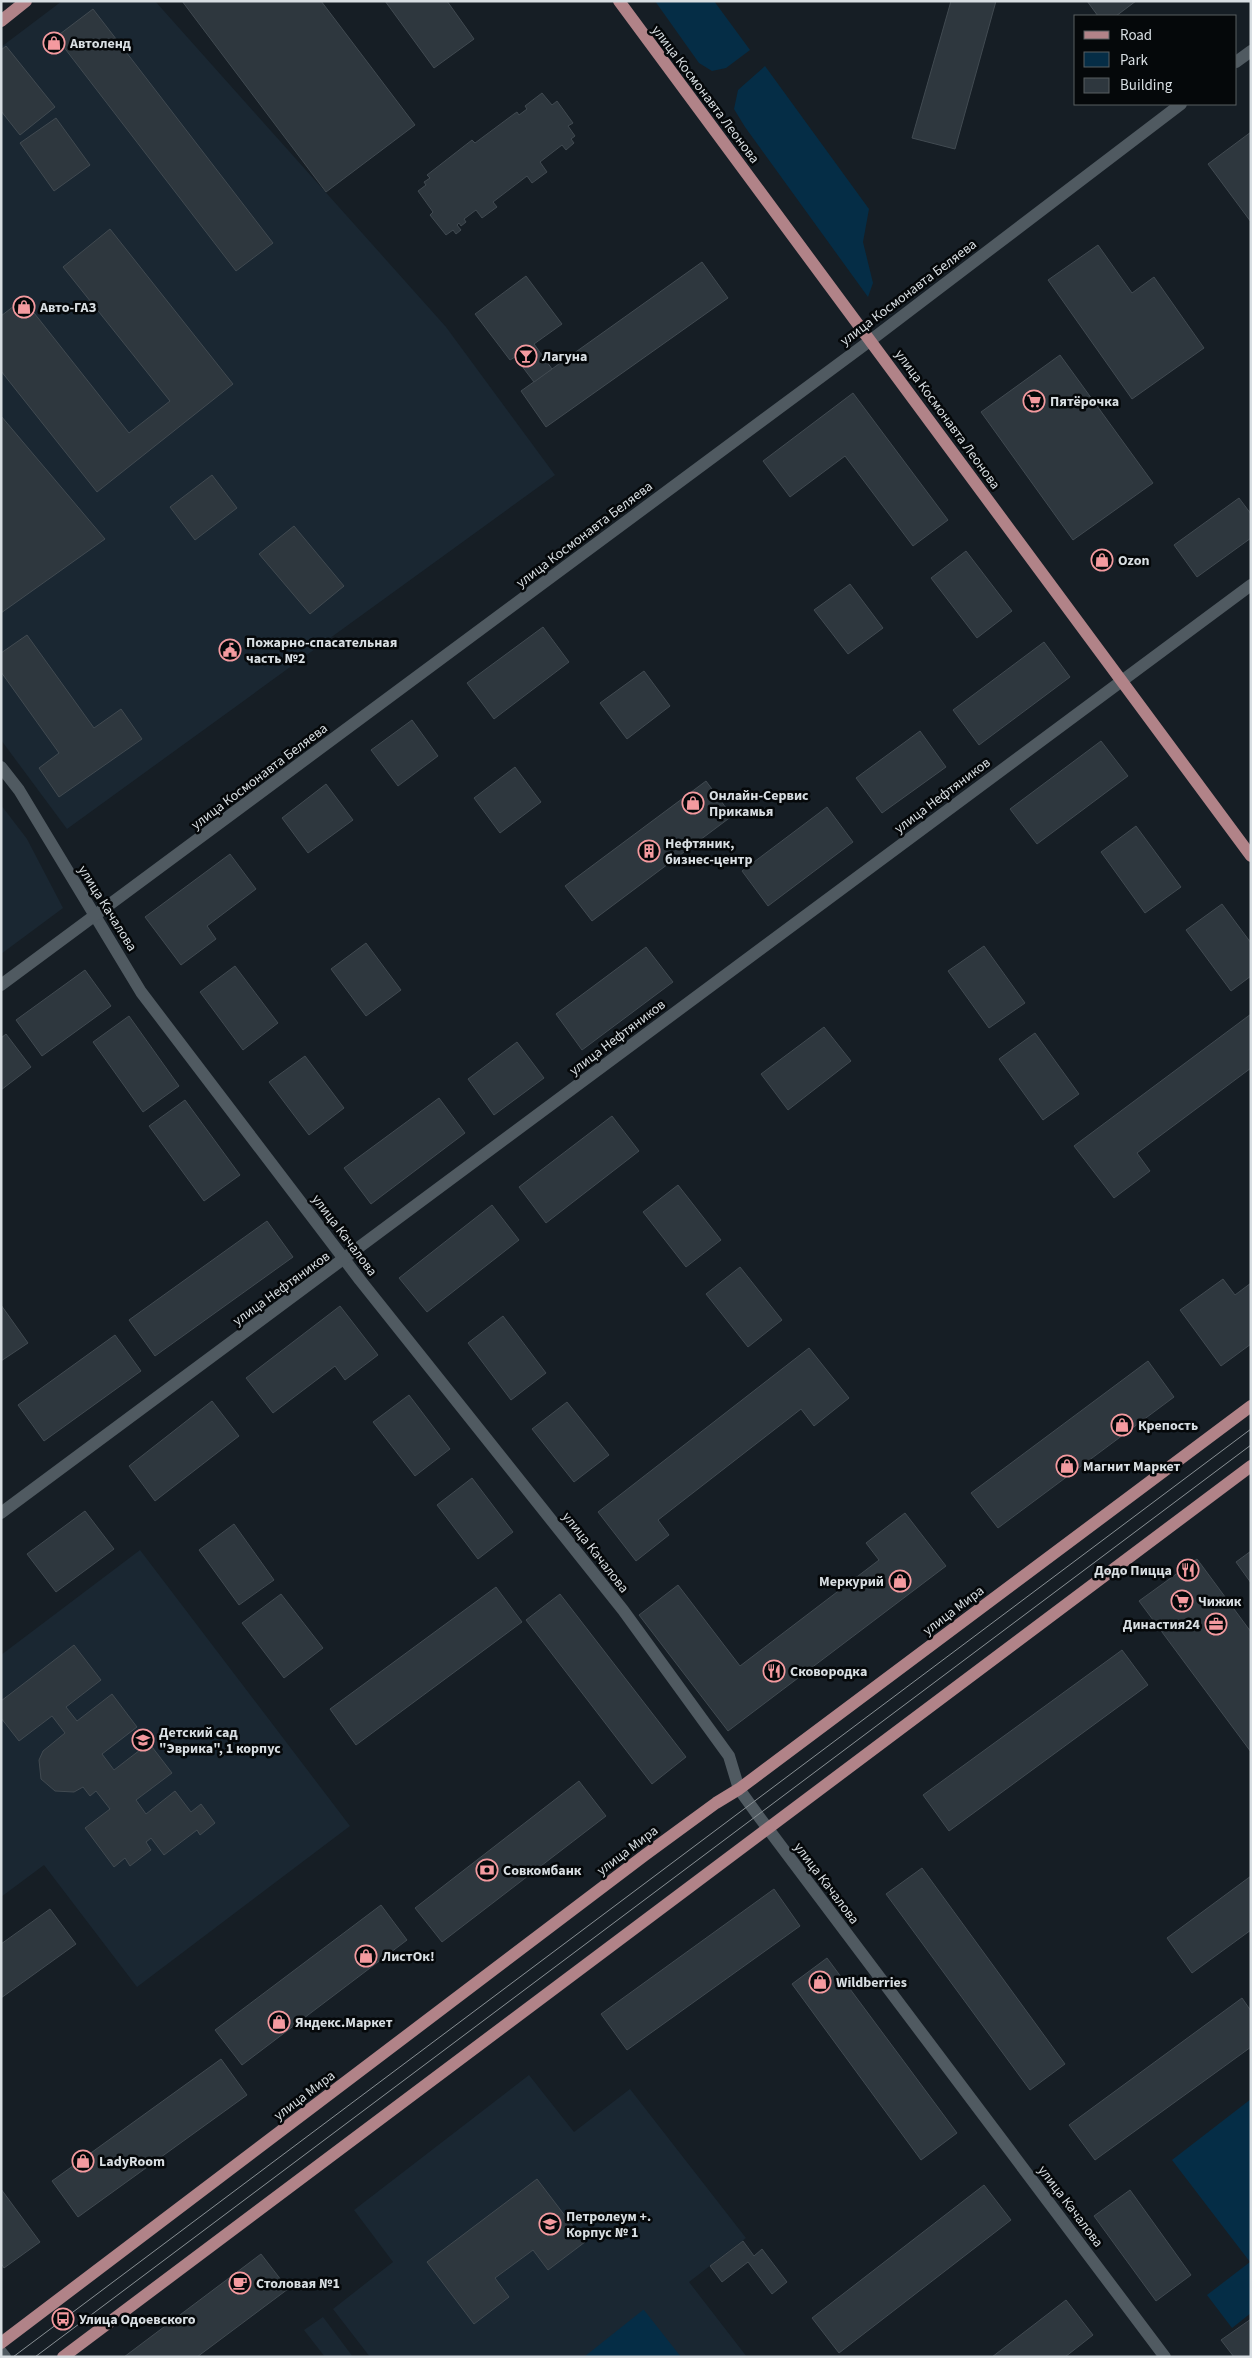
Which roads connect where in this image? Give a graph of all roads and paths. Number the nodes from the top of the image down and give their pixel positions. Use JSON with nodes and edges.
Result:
{"nodes":[{"id":1,"x":26,"y":1,"type":"edge"},
{"id":2,"x":618,"y":1,"type":"edge"},
{"id":3,"x":1,"y":20,"type":"edge"},
{"id":4,"x":1251,"y":51,"type":"edge"},
{"id":5,"x":1237,"y":61,"type":"edge"},
{"id":6,"x":1180,"y":105,"type":"edge"},
{"id":7,"x":871,"y":340,"type":"junction"},
{"id":8,"x":1251,"y":584,"type":"edge"},
{"id":9,"x":1121,"y":680,"type":"junction"},
{"id":10,"x":1,"y":767,"type":"edge"},
{"id":11,"x":1251,"y":856,"type":"edge"},
{"id":12,"x":94,"y":916,"type":"junction"},
{"id":13,"x":1,"y":985,"type":"edge"},
{"id":14,"x":345,"y":1259,"type":"junction"},
{"id":15,"x":1251,"y":1406,"type":"edge"},
{"id":16,"x":1251,"y":1466,"type":"edge"},
{"id":17,"x":1,"y":1514,"type":"edge"},
{"id":18,"x":740,"y":1789,"type":"junction"},
{"id":19,"x":768,"y":1828,"type":"junction"},
{"id":20,"x":1,"y":2343,"type":"edge"},
{"id":21,"x":1,"y":2352,"type":"edge"},
{"id":22,"x":5,"y":2357,"type":"edge"},
{"id":23,"x":63,"y":2357,"type":"edge"},
{"id":24,"x":1165,"y":2357,"type":"edge"}],
"edges":[{"from":1,"to":3,"type":"main road"},
{"from":2,"to":7,"type":"main road","name":"улица Космонавта Леонова"},
{"from":4,"to":5,"type":"street"},
{"from":6,"to":7,"type":"street","name":"улица Космонавта Беляева"},
{"from":7,"to":9,"type":"main road","name":"улица Космонавта Леонова"},
{"from":7,"to":12,"type":"street","name":"улица Космонавта Беляева"},
{"from":8,"to":9,"type":"street","name":"улица Нефтяников"},
{"from":9,"to":11,"type":"main road","name":"улица Космонавта Леонова"},
{"from":9,"to":14,"type":"street","name":"улица Нефтяников"},
{"from":10,"to":12,"type":"street","name":"улица Качалова"},
{"from":12,"to":13,"type":"street","name":"улица Космонавта Беляева"},
{"from":12,"to":14,"type":"street","name":"улица Качалова"},
{"from":14,"to":17,"type":"street","name":"улица Нефтяников"},
{"from":14,"to":18,"type":"street","name":"улица Качалова"},
{"from":15,"to":18,"type":"main road","name":"улица Мира"},
{"from":16,"to":19,"type":"main road"},
{"from":18,"to":19,"type":"street","name":"улица Качалова"},
{"from":18,"to":20,"type":"main road","name":"улица Мира"},
{"from":19,"to":23,"type":"main road"},
{"from":19,"to":24,"type":"street","name":"улица Качалова"},
{"from":21,"to":22,"type":"street"}]}
